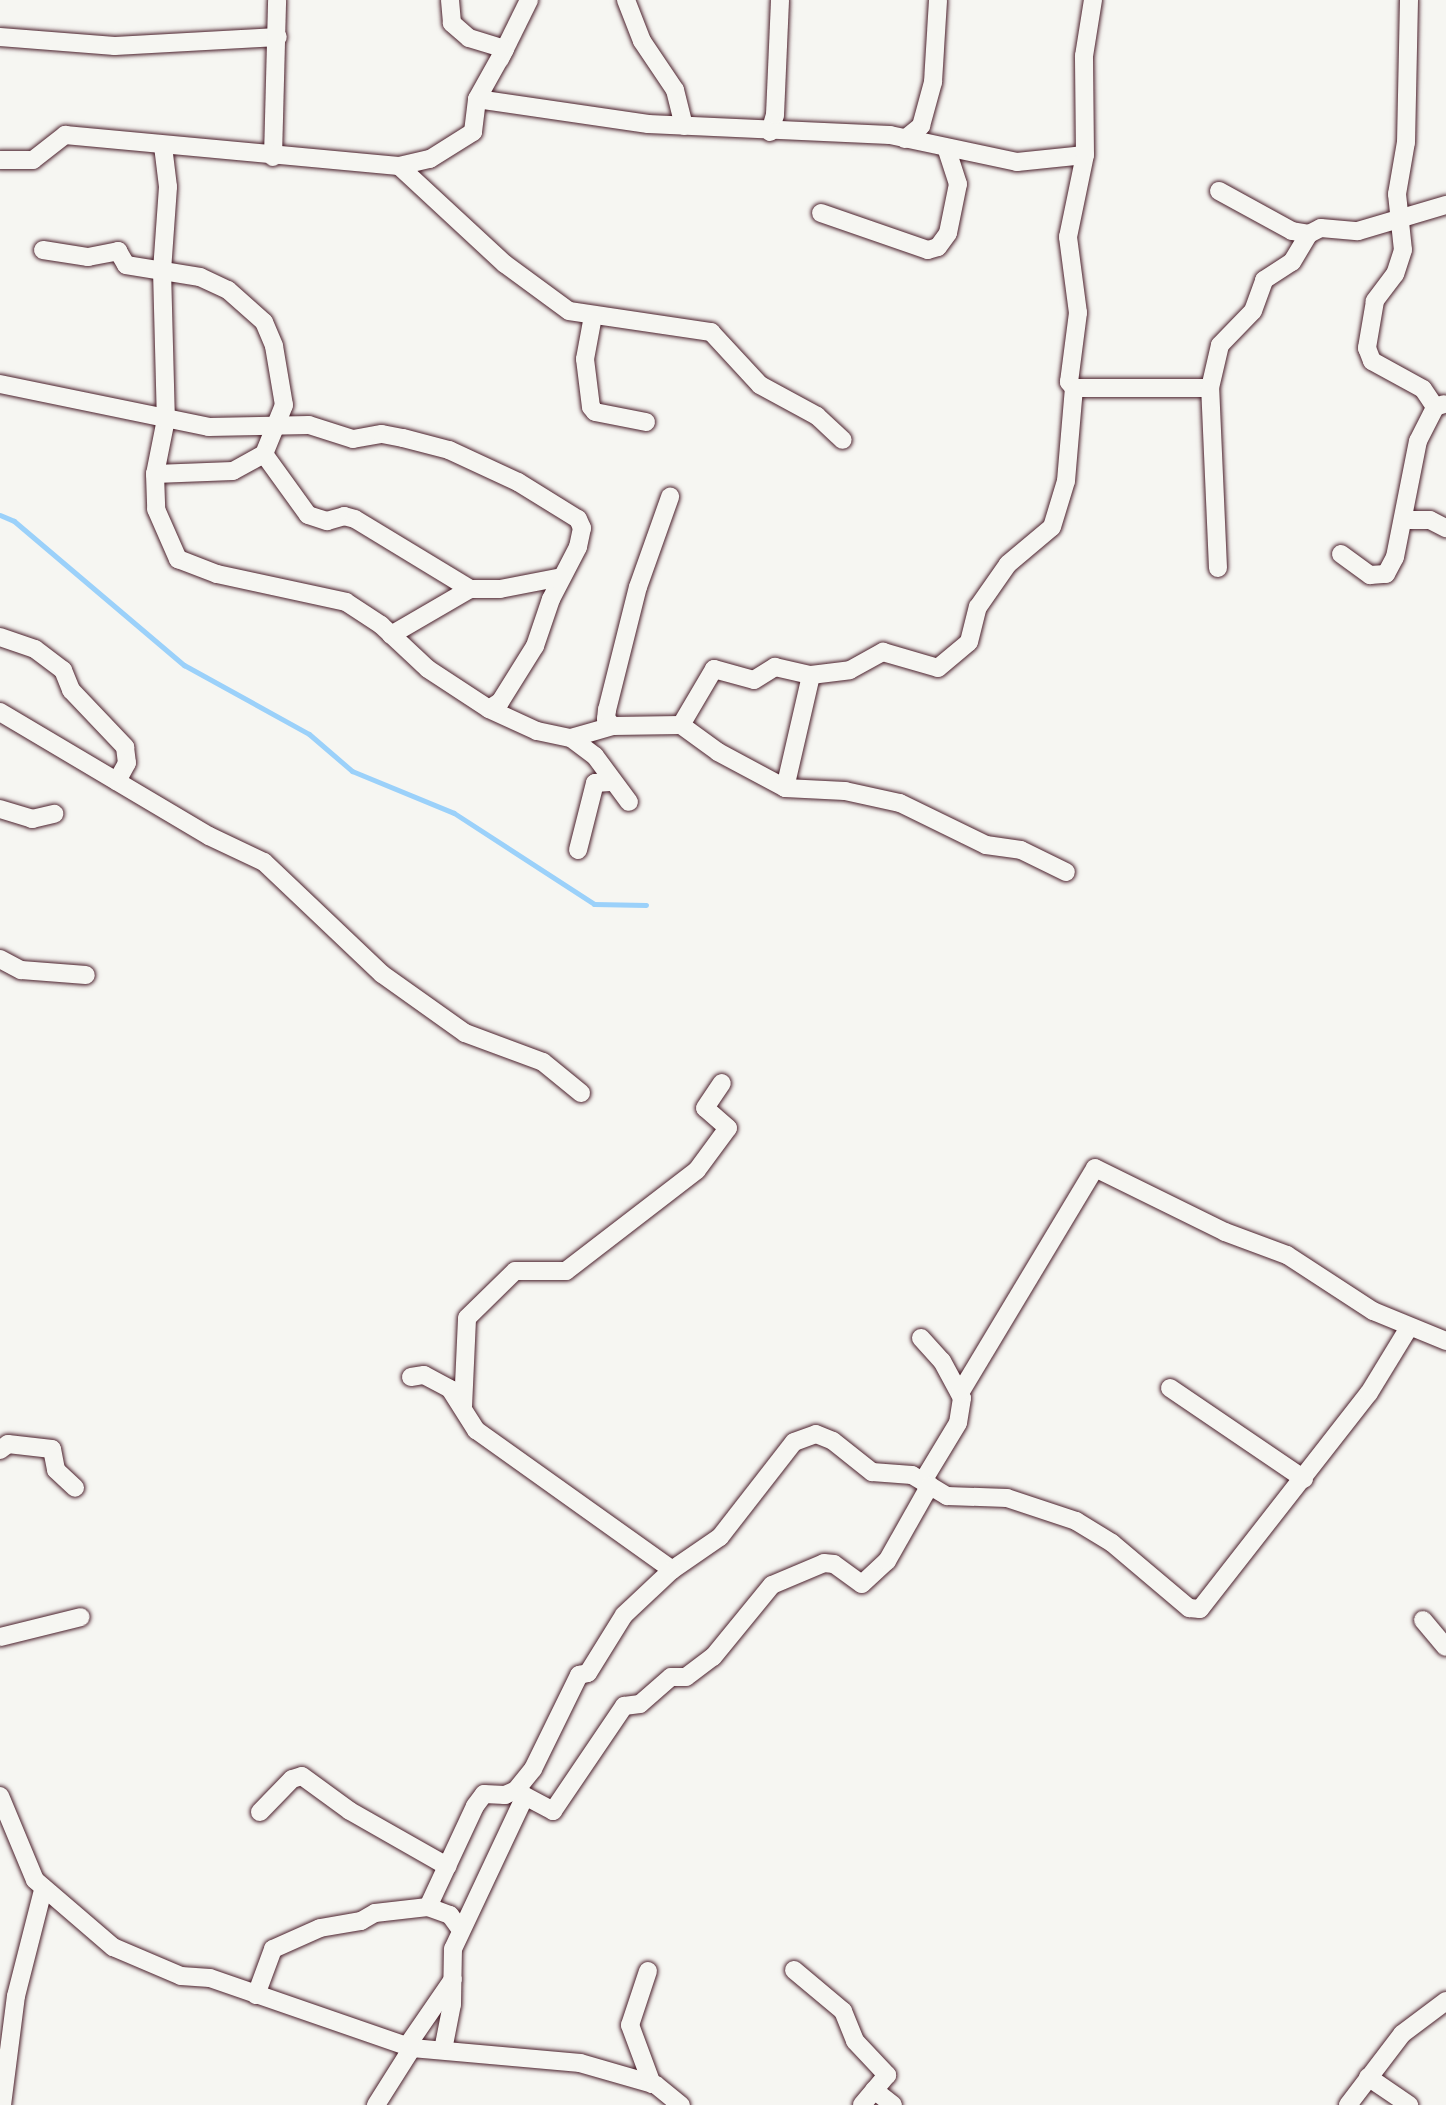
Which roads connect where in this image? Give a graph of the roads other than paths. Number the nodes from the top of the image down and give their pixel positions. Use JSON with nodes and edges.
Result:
{"nodes":[{"id":1,"x":277,"y":0,"type":"edge"},
{"id":2,"x":450,"y":0,"type":"edge"},
{"id":3,"x":529,"y":0,"type":"edge"},
{"id":4,"x":626,"y":0,"type":"edge"},
{"id":5,"x":780,"y":0,"type":"edge"},
{"id":6,"x":938,"y":0,"type":"edge"},
{"id":7,"x":1093,"y":0,"type":"edge"},
{"id":8,"x":1407,"y":2,"type":"edge"},
{"id":9,"x":0,"y":37,"type":"edge"},
{"id":10,"x":278,"y":37,"type":"junction"},
{"id":11,"x":505,"y":49,"type":"junction"},
{"id":12,"x":477,"y":99,"type":"junction"},
{"id":13,"x":684,"y":126,"type":"junction"},
{"id":14,"x":770,"y":132,"type":"junction"},
{"id":15,"x":905,"y":139,"type":"junction"},
{"id":16,"x":163,"y":146,"type":"junction"},
{"id":17,"x":946,"y":148,"type":"junction"},
{"id":18,"x":1085,"y":155,"type":"junction"},
{"id":19,"x":273,"y":157,"type":"junction"},
{"id":20,"x":0,"y":160,"type":"edge"},
{"id":21,"x":399,"y":166,"type":"junction"},
{"id":22,"x":1219,"y":191,"type":"dead end"},
{"id":23,"x":1397,"y":194,"type":"junction"},
{"id":24,"x":1446,"y":205,"type":"edge"},
{"id":25,"x":821,"y":213,"type":"dead end"},
{"id":26,"x":1420,"y":213,"type":"junction"},
{"id":27,"x":1399,"y":220,"type":"junction"},
{"id":28,"x":1309,"y":234,"type":"junction"},
{"id":29,"x":43,"y":250,"type":"dead end"},
{"id":30,"x":162,"y":270,"type":"junction"},
{"id":31,"x":593,"y":316,"type":"junction"},
{"id":32,"x":0,"y":384,"type":"edge"},
{"id":33,"x":1074,"y":388,"type":"junction"},
{"id":34,"x":1210,"y":388,"type":"junction"},
{"id":35,"x":1440,"y":405,"type":"edge"},
{"id":36,"x":166,"y":419,"type":"junction"},
{"id":37,"x":646,"y":422,"type":"dead end"},
{"id":38,"x":276,"y":428,"type":"junction"},
{"id":39,"x":843,"y":440,"type":"dead end"},
{"id":40,"x":264,"y":454,"type":"junction"},
{"id":41,"x":155,"y":474,"type":"junction"},
{"id":42,"x":670,"y":497,"type":"dead end"},
{"id":43,"x":1403,"y":520,"type":"junction"},
{"id":44,"x":1446,"y":528,"type":"edge"},
{"id":45,"x":1341,"y":554,"type":"dead end"},
{"id":46,"x":1218,"y":568,"type":"dead end"},
{"id":47,"x":562,"y":577,"type":"junction"},
{"id":48,"x":470,"y":589,"type":"junction"},
{"id":49,"x":391,"y":635,"type":"junction"},
{"id":50,"x":0,"y":637,"type":"edge"},
{"id":51,"x":811,"y":675,"type":"junction"},
{"id":52,"x":489,"y":709,"type":"junction"},
{"id":53,"x":0,"y":712,"type":"edge"},
{"id":54,"x":681,"y":725,"type":"junction"},
{"id":55,"x":613,"y":726,"type":"junction"},
{"id":56,"x":571,"y":738,"type":"junction"},
{"id":57,"x":117,"y":781,"type":"junction"},
{"id":58,"x":610,"y":782,"type":"junction"},
{"id":59,"x":785,"y":788,"type":"junction"},
{"id":60,"x":629,"y":802,"type":"dead end"},
{"id":61,"x":0,"y":809,"type":"edge"},
{"id":62,"x":54,"y":814,"type":"dead end"},
{"id":63,"x":578,"y":850,"type":"dead end"},
{"id":64,"x":1066,"y":872,"type":"dead end"},
{"id":65,"x":0,"y":959,"type":"edge"},
{"id":66,"x":86,"y":975,"type":"dead end"},
{"id":67,"x":722,"y":1083,"type":"dead end"},
{"id":68,"x":581,"y":1093,"type":"dead end"},
{"id":69,"x":1408,"y":1329,"type":"junction"},
{"id":70,"x":921,"y":1338,"type":"dead end"},
{"id":71,"x":1446,"y":1341,"type":"edge"},
{"id":72,"x":411,"y":1377,"type":"dead end"},
{"id":73,"x":1170,"y":1388,"type":"dead end"},
{"id":74,"x":960,"y":1393,"type":"junction"},
{"id":75,"x":463,"y":1407,"type":"junction"},
{"id":76,"x":0,"y":1450,"type":"edge"},
{"id":77,"x":1304,"y":1479,"type":"junction"},
{"id":78,"x":926,"y":1483,"type":"junction"},
{"id":79,"x":75,"y":1488,"type":"dead end"},
{"id":80,"x":672,"y":1570,"type":"junction"},
{"id":81,"x":81,"y":1617,"type":"dead end"},
{"id":82,"x":1423,"y":1620,"type":"dead end"},
{"id":83,"x":0,"y":1637,"type":"edge"},
{"id":84,"x":1446,"y":1647,"type":"edge"},
{"id":85,"x":0,"y":1796,"type":"edge"},
{"id":86,"x":260,"y":1812,"type":"dead end"},
{"id":87,"x":7,"y":1842,"type":"edge"},
{"id":88,"x":447,"y":1866,"type":"junction"},
{"id":89,"x":43,"y":1890,"type":"junction"},
{"id":90,"x":428,"y":1907,"type":"junction"},
{"id":91,"x":460,"y":1929,"type":"junction"},
{"id":92,"x":794,"y":1970,"type":"dead end"},
{"id":93,"x":648,"y":1971,"type":"dead end"},
{"id":94,"x":454,"y":1977,"type":"junction"},
{"id":95,"x":256,"y":1995,"type":"junction"},
{"id":96,"x":1446,"y":2001,"type":"edge"},
{"id":97,"x":409,"y":2047,"type":"junction"},
{"id":98,"x":443,"y":2050,"type":"junction"},
{"id":99,"x":1368,"y":2077,"type":"junction"},
{"id":100,"x":652,"y":2084,"type":"junction"},
{"id":101,"x":868,"y":2098,"type":"edge"},
{"id":102,"x":2,"y":2105,"type":"edge"},
{"id":103,"x":376,"y":2105,"type":"edge"},
{"id":104,"x":681,"y":2105,"type":"edge"},
{"id":105,"x":893,"y":2105,"type":"edge"},
{"id":106,"x":1348,"y":2105,"type":"edge"},
{"id":107,"x":1409,"y":2105,"type":"edge"}],
"edges":[{"from":1,"to":10,"type":"street"},
{"from":2,"to":11,"type":"street"},
{"from":3,"to":11,"type":"street"},
{"from":4,"to":13,"type":"street"},
{"from":5,"to":14,"type":"street"},
{"from":6,"to":15,"type":"street"},
{"from":7,"to":18,"type":"street"},
{"from":8,"to":23,"type":"street"},
{"from":9,"to":10,"type":"street"},
{"from":10,"to":19,"type":"street"},
{"from":11,"to":12,"type":"street"},
{"from":12,"to":13,"type":"street"},
{"from":12,"to":21,"type":"street"},
{"from":13,"to":14,"type":"street"},
{"from":14,"to":15,"type":"street"},
{"from":15,"to":17,"type":"street"},
{"from":16,"to":19,"type":"street"},
{"from":16,"to":20,"type":"street"},
{"from":16,"to":30,"type":"street"},
{"from":17,"to":18,"type":"street"},
{"from":17,"to":25,"type":"street"},
{"from":18,"to":33,"type":"street"},
{"from":19,"to":21,"type":"street"},
{"from":21,"to":31,"type":"street"},
{"from":22,"to":28,"type":"street"},
{"from":23,"to":26,"type":"street"},
{"from":23,"to":27,"type":"street"},
{"from":24,"to":26,"type":"street"},
{"from":26,"to":27,"type":"street"},
{"from":27,"to":28,"type":"street"},
{"from":27,"to":35,"type":"street"},
{"from":28,"to":34,"type":"street"},
{"from":29,"to":30,"type":"street"},
{"from":30,"to":36,"type":"street"},
{"from":30,"to":38,"type":"street"},
{"from":31,"to":37,"type":"street"},
{"from":31,"to":39,"type":"street"},
{"from":32,"to":36,"type":"street"},
{"from":33,"to":34,"type":"street"},
{"from":33,"to":51,"type":"street"},
{"from":34,"to":46,"type":"street"},
{"from":35,"to":43,"type":"street"},
{"from":36,"to":38,"type":"street"},
{"from":36,"to":41,"type":"street"},
{"from":38,"to":40,"type":"street"},
{"from":38,"to":47,"type":"street"},
{"from":40,"to":41,"type":"street"},
{"from":40,"to":48,"type":"street"},
{"from":41,"to":49,"type":"street"},
{"from":42,"to":55,"type":"street"},
{"from":43,"to":44,"type":"street"},
{"from":43,"to":45,"type":"street"},
{"from":47,"to":48,"type":"street"},
{"from":47,"to":52,"type":"street"},
{"from":48,"to":49,"type":"street"},
{"from":49,"to":52,"type":"street"},
{"from":50,"to":57,"type":"street"},
{"from":51,"to":54,"type":"street"},
{"from":51,"to":59,"type":"street"},
{"from":52,"to":56,"type":"street"},
{"from":53,"to":57,"type":"street"},
{"from":54,"to":55,"type":"street"},
{"from":54,"to":59,"type":"street"},
{"from":55,"to":56,"type":"street"},
{"from":56,"to":58,"type":"street"},
{"from":57,"to":68,"type":"street"},
{"from":58,"to":60,"type":"street"},
{"from":58,"to":63,"type":"street"},
{"from":59,"to":64,"type":"street"},
{"from":61,"to":62,"type":"street"},
{"from":65,"to":66,"type":"street"},
{"from":67,"to":75,"type":"street"},
{"from":69,"to":71,"type":"street"},
{"from":69,"to":74,"type":"street"},
{"from":69,"to":77,"type":"street"},
{"from":70,"to":74,"type":"street"},
{"from":72,"to":75,"type":"street"},
{"from":73,"to":77,"type":"street"},
{"from":74,"to":78,"type":"street"},
{"from":75,"to":80,"type":"street"},
{"from":76,"to":79,"type":"street"},
{"from":77,"to":78,"type":"street"},
{"from":78,"to":80,"type":"street"},
{"from":78,"to":91,"type":"street"},
{"from":80,"to":88,"type":"street"},
{"from":81,"to":83,"type":"street"},
{"from":82,"to":84,"type":"street"},
{"from":85,"to":87,"type":"street"},
{"from":86,"to":88,"type":"street"},
{"from":87,"to":89,"type":"street"},
{"from":88,"to":90,"type":"street"},
{"from":89,"to":95,"type":"street"},
{"from":89,"to":102,"type":"street"},
{"from":90,"to":91,"type":"street"},
{"from":90,"to":95,"type":"street"},
{"from":91,"to":94,"type":"street"},
{"from":92,"to":101,"type":"street"},
{"from":93,"to":100,"type":"street"},
{"from":94,"to":97,"type":"street"},
{"from":94,"to":98,"type":"street"},
{"from":95,"to":97,"type":"street"},
{"from":96,"to":99,"type":"street"},
{"from":97,"to":98,"type":"street"},
{"from":97,"to":103,"type":"street"},
{"from":98,"to":100,"type":"street"},
{"from":99,"to":106,"type":"street"},
{"from":99,"to":107,"type":"street"},
{"from":100,"to":104,"type":"street"},
{"from":101,"to":105,"type":"street"}]}
